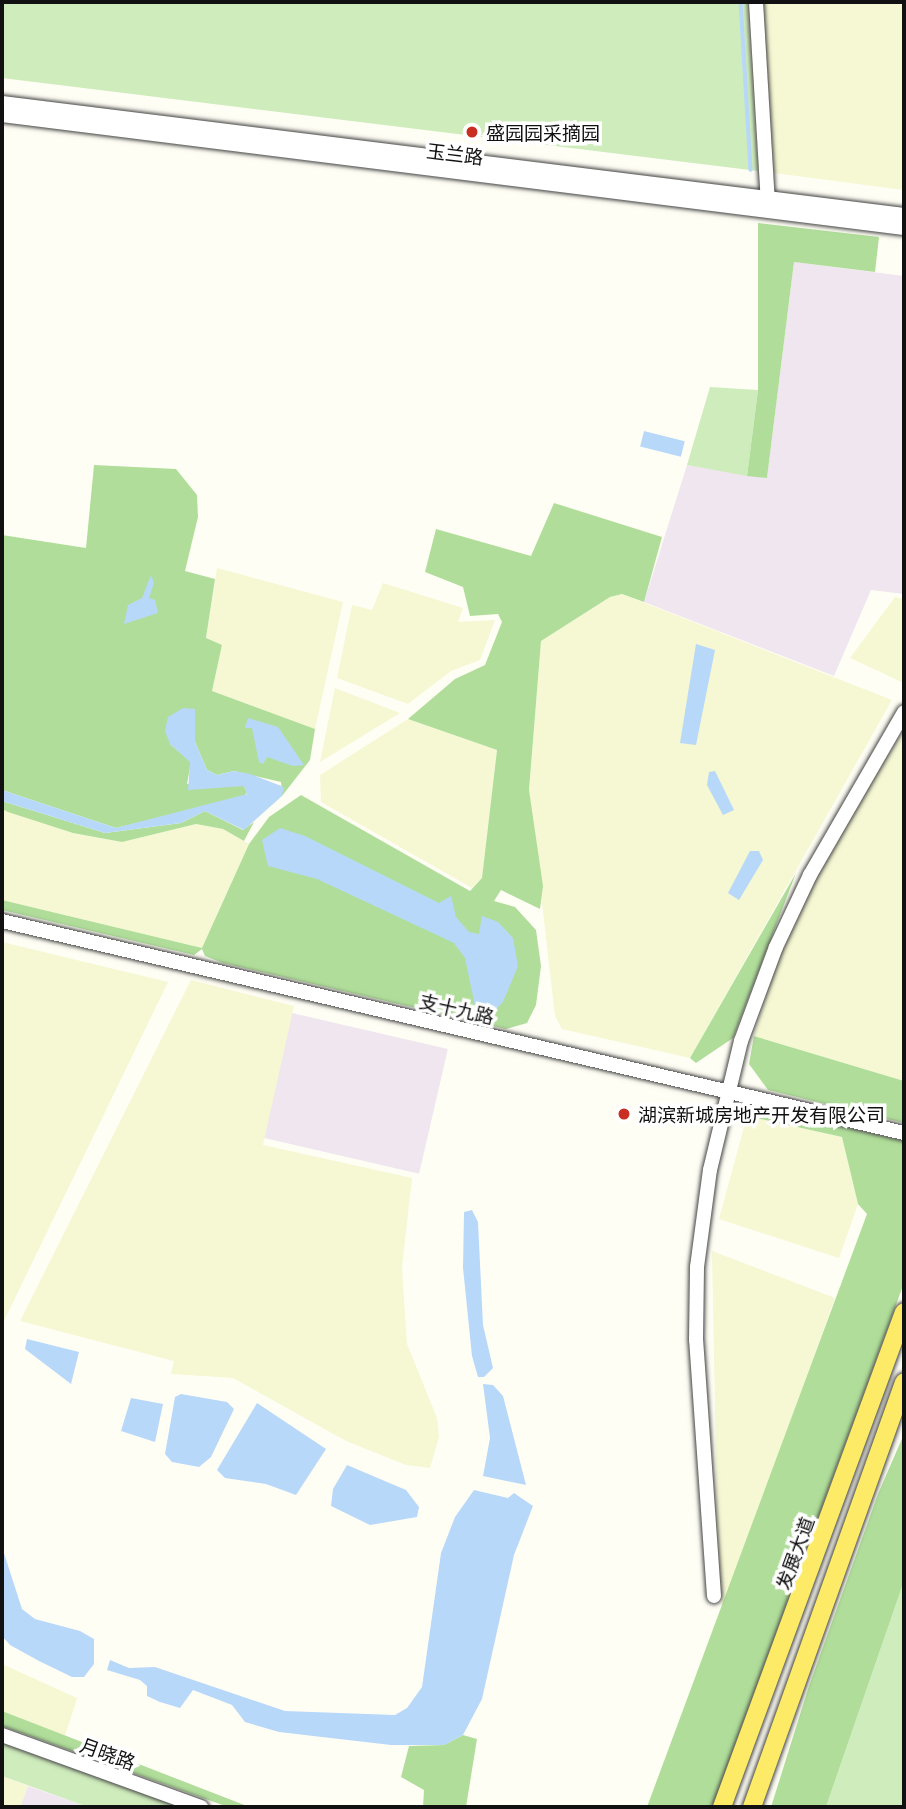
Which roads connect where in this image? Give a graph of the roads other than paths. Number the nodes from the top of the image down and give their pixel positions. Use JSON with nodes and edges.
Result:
{"nodes":[{"id":1,"x":757,"y":2,"type":"edge"},
{"id":2,"x":2,"y":103,"type":"edge"},
{"id":3,"x":2,"y":115,"type":"edge"},
{"id":4,"x":768,"y":204,"type":"junction"},
{"id":5,"x":904,"y":215,"type":"edge"},
{"id":6,"x":904,"y":228,"type":"edge"},
{"id":7,"x":904,"y":712,"type":"edge"},
{"id":8,"x":2,"y":921,"type":"edge"},
{"id":9,"x":729,"y":1092,"type":"junction"},
{"id":10,"x":904,"y":1133,"type":"edge"},
{"id":11,"x":904,"y":1312,"type":"edge"},
{"id":12,"x":904,"y":1382,"type":"edge"},
{"id":13,"x":714,"y":1596,"type":"dead end"},
{"id":14,"x":2,"y":1735,"type":"edge"},
{"id":15,"x":201,"y":1807,"type":"edge"},
{"id":16,"x":722,"y":1807,"type":"edge"},
{"id":17,"x":752,"y":1807,"type":"edge"}],
"edges":[{"from":1,"to":4,"type":"street"},
{"from":2,"to":4,"type":"street","name":"玉兰路"},
{"from":3,"to":4,"type":"street","name":"玉兰路"},
{"from":4,"to":5,"type":"street","name":"玉兰路"},
{"from":4,"to":6,"type":"street","name":"玉兰路"},
{"from":7,"to":9,"type":"street"},
{"from":8,"to":9,"type":"street","name":"支十九路"},
{"from":9,"to":10,"type":"street","name":"支十九路"},
{"from":9,"to":13,"type":"street"},
{"from":11,"to":16,"type":"main road","name":"发展大道"},
{"from":12,"to":17,"type":"main road"},
{"from":14,"to":15,"type":"street","name":"月晓路"}]}
